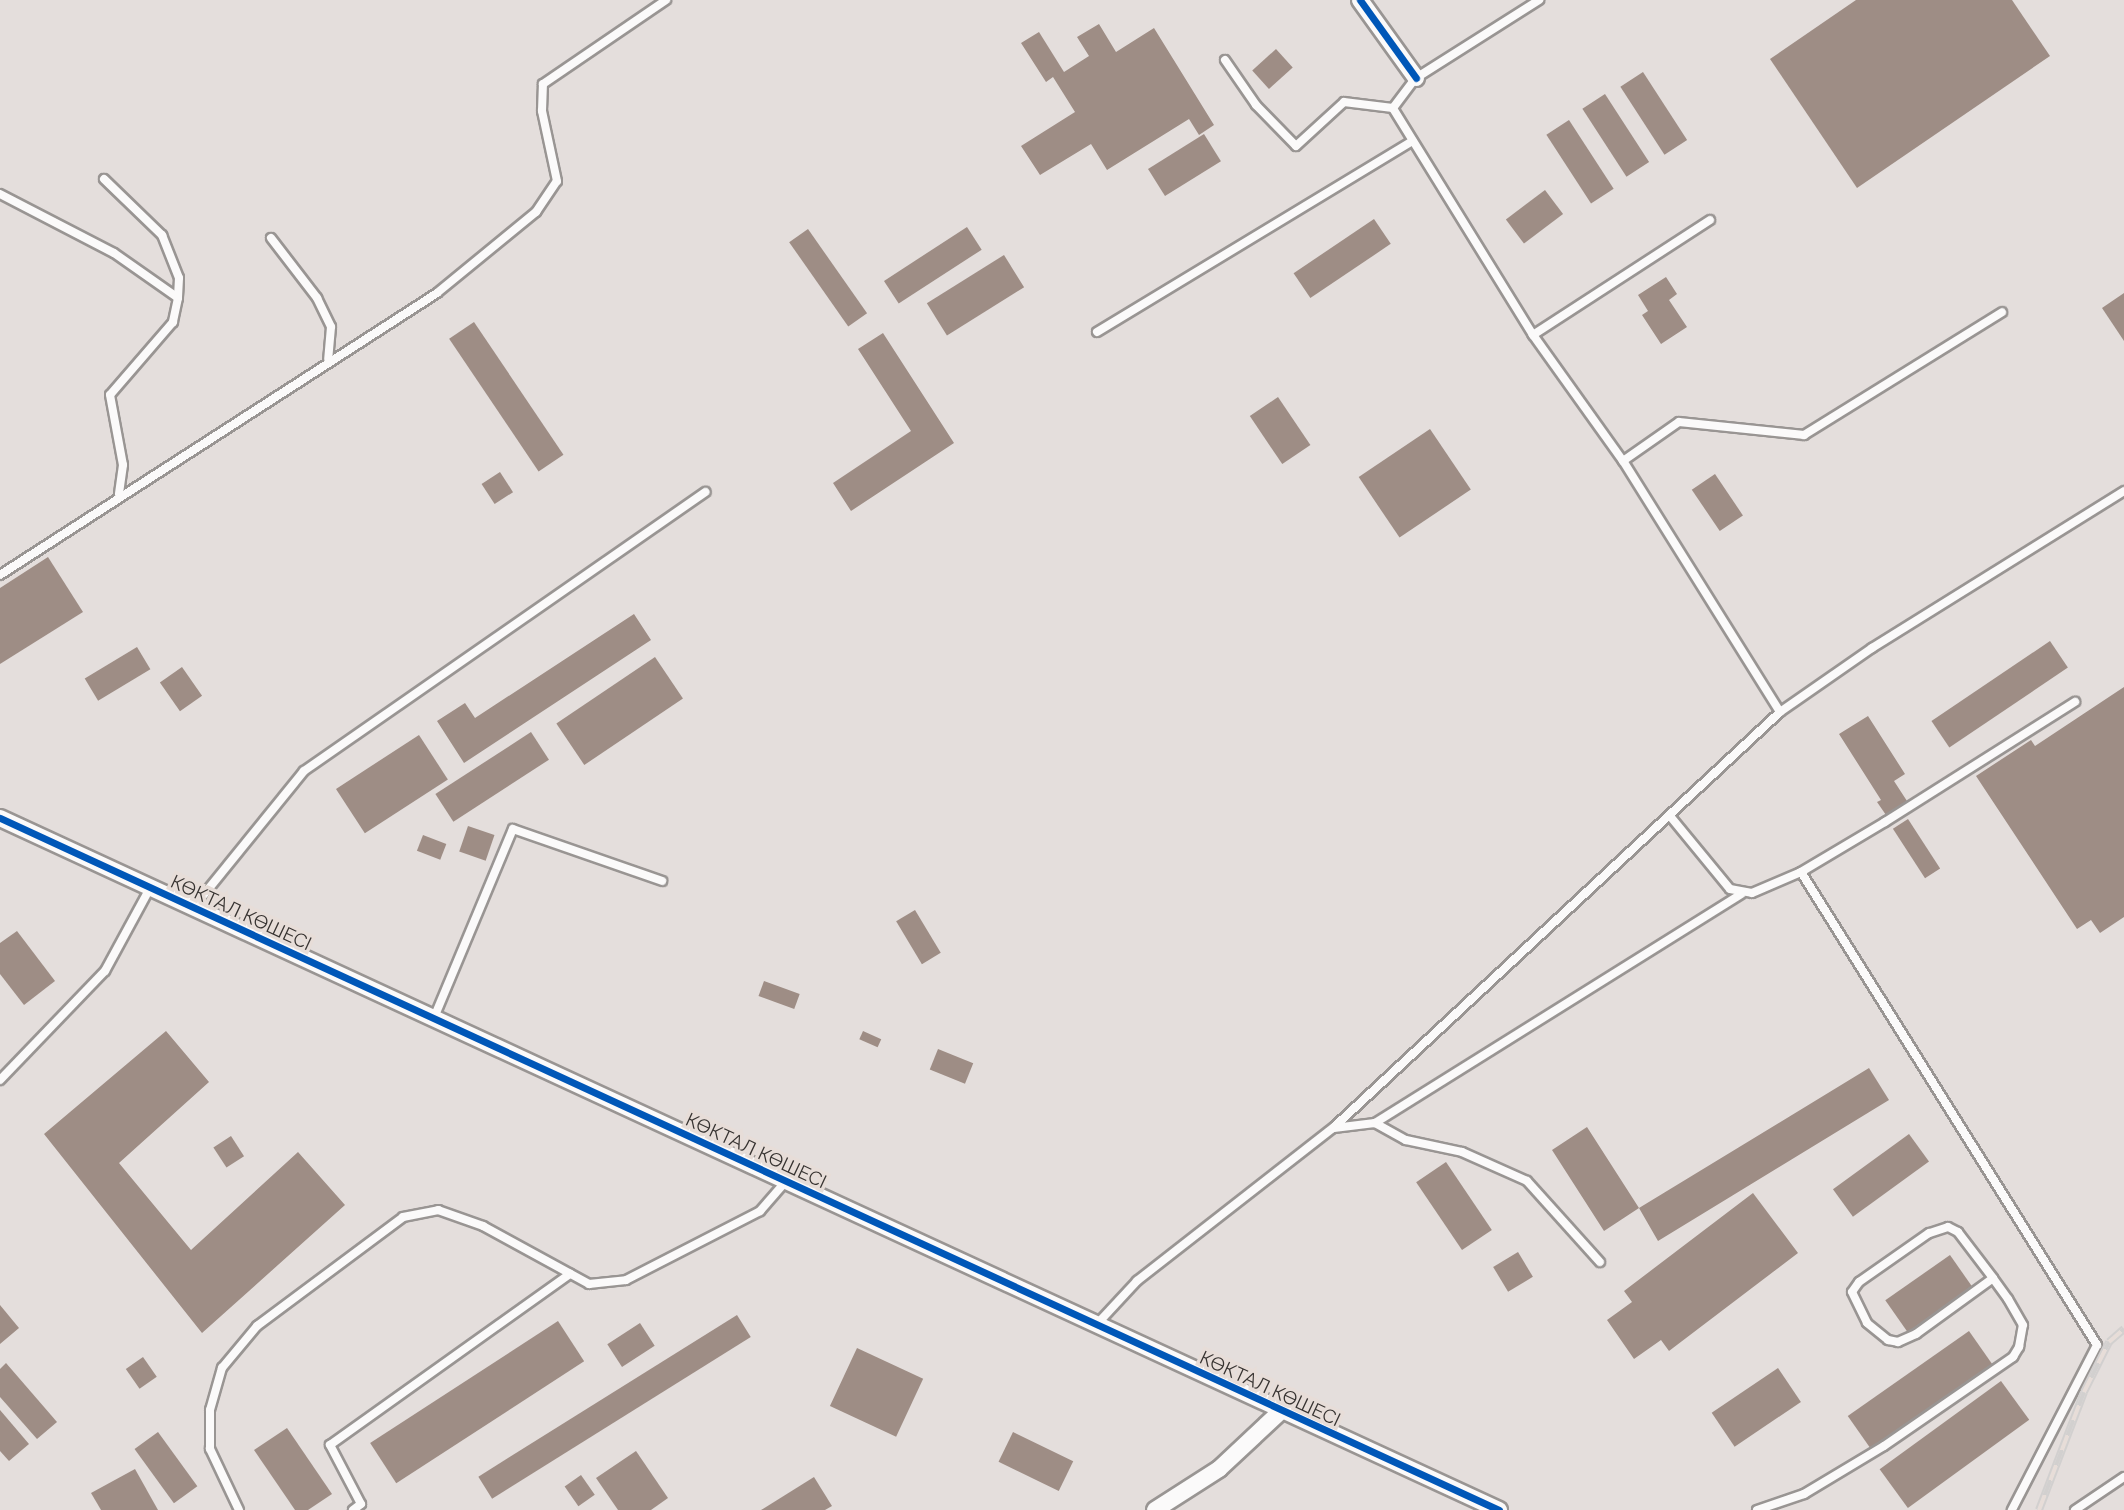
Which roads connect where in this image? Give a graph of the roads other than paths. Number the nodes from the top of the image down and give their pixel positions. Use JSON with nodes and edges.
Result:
{"nodes":[{"id":1,"x":666,"y":0,"type":"edge"},
{"id":2,"x":1360,"y":0,"type":"edge"},
{"id":3,"x":1539,"y":0,"type":"edge"},
{"id":4,"x":1225,"y":60,"type":"dead end"},
{"id":5,"x":1416,"y":78,"type":"junction"},
{"id":6,"x":1393,"y":108,"type":"junction"},
{"id":7,"x":1413,"y":141,"type":"junction"},
{"id":8,"x":104,"y":179,"type":"dead end"},
{"id":9,"x":0,"y":194,"type":"edge"},
{"id":10,"x":1710,"y":220,"type":"dead end"},
{"id":11,"x":271,"y":238,"type":"dead end"},
{"id":12,"x":178,"y":298,"type":"junction"},
{"id":13,"x":2002,"y":312,"type":"dead end"},
{"id":14,"x":1097,"y":332,"type":"dead end"},
{"id":15,"x":1533,"y":335,"type":"junction"},
{"id":16,"x":328,"y":359,"type":"junction"},
{"id":17,"x":1623,"y":461,"type":"junction"},
{"id":18,"x":2124,"y":491,"type":"edge"},
{"id":19,"x":705,"y":492,"type":"dead end"},
{"id":20,"x":119,"y":494,"type":"junction"},
{"id":21,"x":0,"y":575,"type":"edge"},
{"id":22,"x":2075,"y":702,"type":"dead end"},
{"id":23,"x":1780,"y":712,"type":"junction"},
{"id":24,"x":1670,"y":816,"type":"junction"},
{"id":25,"x":0,"y":818,"type":"edge"},
{"id":26,"x":1801,"y":872,"type":"junction"},
{"id":27,"x":662,"y":881,"type":"dead end"},
{"id":28,"x":150,"y":888,"type":"junction"},
{"id":29,"x":1741,"y":894,"type":"junction"},
{"id":30,"x":193,"y":908,"type":"junction"},
{"id":31,"x":433,"y":1020,"type":"junction"},
{"id":32,"x":0,"y":1080,"type":"edge"},
{"id":33,"x":1375,"y":1123,"type":"junction"},
{"id":34,"x":1333,"y":1128,"type":"junction"},
{"id":35,"x":785,"y":1182,"type":"junction"},
{"id":36,"x":1600,"y":1262,"type":"dead end"},
{"id":37,"x":570,"y":1274,"type":"junction"},
{"id":38,"x":1993,"y":1278,"type":"junction"},
{"id":39,"x":1097,"y":1324,"type":"junction"},
{"id":40,"x":1280,"y":1412,"type":"junction"},
{"id":41,"x":2124,"y":1477,"type":"edge"},
{"id":42,"x":239,"y":1510,"type":"edge"},
{"id":43,"x":353,"y":1510,"type":"edge"},
{"id":44,"x":1155,"y":1510,"type":"edge"},
{"id":45,"x":1499,"y":1510,"type":"edge"},
{"id":46,"x":1757,"y":1510,"type":"edge"},
{"id":47,"x":2012,"y":1510,"type":"edge"},
{"id":48,"x":2075,"y":1510,"type":"edge"}],
"edges":[{"from":1,"to":16,"type":"lane"},
{"from":2,"to":5,"type":"street"},
{"from":3,"to":5,"type":"lane"},
{"from":4,"to":6,"type":"lane"},
{"from":5,"to":6,"type":"lane"},
{"from":6,"to":7,"type":"lane"},
{"from":7,"to":14,"type":"lane"},
{"from":7,"to":15,"type":"lane"},
{"from":8,"to":12,"type":"lane"},
{"from":9,"to":12,"type":"lane"},
{"from":10,"to":15,"type":"lane"},
{"from":11,"to":16,"type":"lane"},
{"from":12,"to":20,"type":"lane"},
{"from":13,"to":17,"type":"lane"},
{"from":15,"to":17,"type":"lane"},
{"from":16,"to":20,"type":"lane"},
{"from":17,"to":23,"type":"lane"},
{"from":18,"to":23,"type":"lane"},
{"from":19,"to":30,"type":"lane"},
{"from":20,"to":21,"type":"lane"},
{"from":22,"to":26,"type":"lane"},
{"from":23,"to":24,"type":"lane"},
{"from":24,"to":29,"type":"lane"},
{"from":24,"to":34,"type":"lane"},
{"from":25,"to":28,"type":"street","name":"КӨКТАЛ КӨШЕСІ"},
{"from":26,"to":29,"type":"lane"},
{"from":26,"to":47,"type":"lane"},
{"from":27,"to":31,"type":"lane"},
{"from":28,"to":30,"type":"street","name":"КӨКТАЛ КӨШЕСІ"},
{"from":28,"to":32,"type":"lane"},
{"from":29,"to":33,"type":"lane"},
{"from":30,"to":31,"type":"street","name":"КӨКТАЛ КӨШЕСІ"},
{"from":31,"to":35,"type":"street","name":"КӨКТАЛ КӨШЕСІ"},
{"from":33,"to":34,"type":"lane"},
{"from":33,"to":36,"type":"lane"},
{"from":34,"to":39,"type":"lane"},
{"from":35,"to":37,"type":"lane"},
{"from":35,"to":39,"type":"street","name":"КӨКТАЛ КӨШЕСІ"},
{"from":37,"to":42,"type":"lane"},
{"from":37,"to":43,"type":"lane"},
{"from":38,"to":38,"type":"lane"},
{"from":38,"to":46,"type":"lane"},
{"from":39,"to":40,"type":"street","name":"КӨКТАЛ КӨШЕСІ"},
{"from":40,"to":44,"type":"street"},
{"from":40,"to":45,"type":"street","name":"КӨКТАЛ КӨШЕСІ"},
{"from":41,"to":48,"type":"lane"}]}
